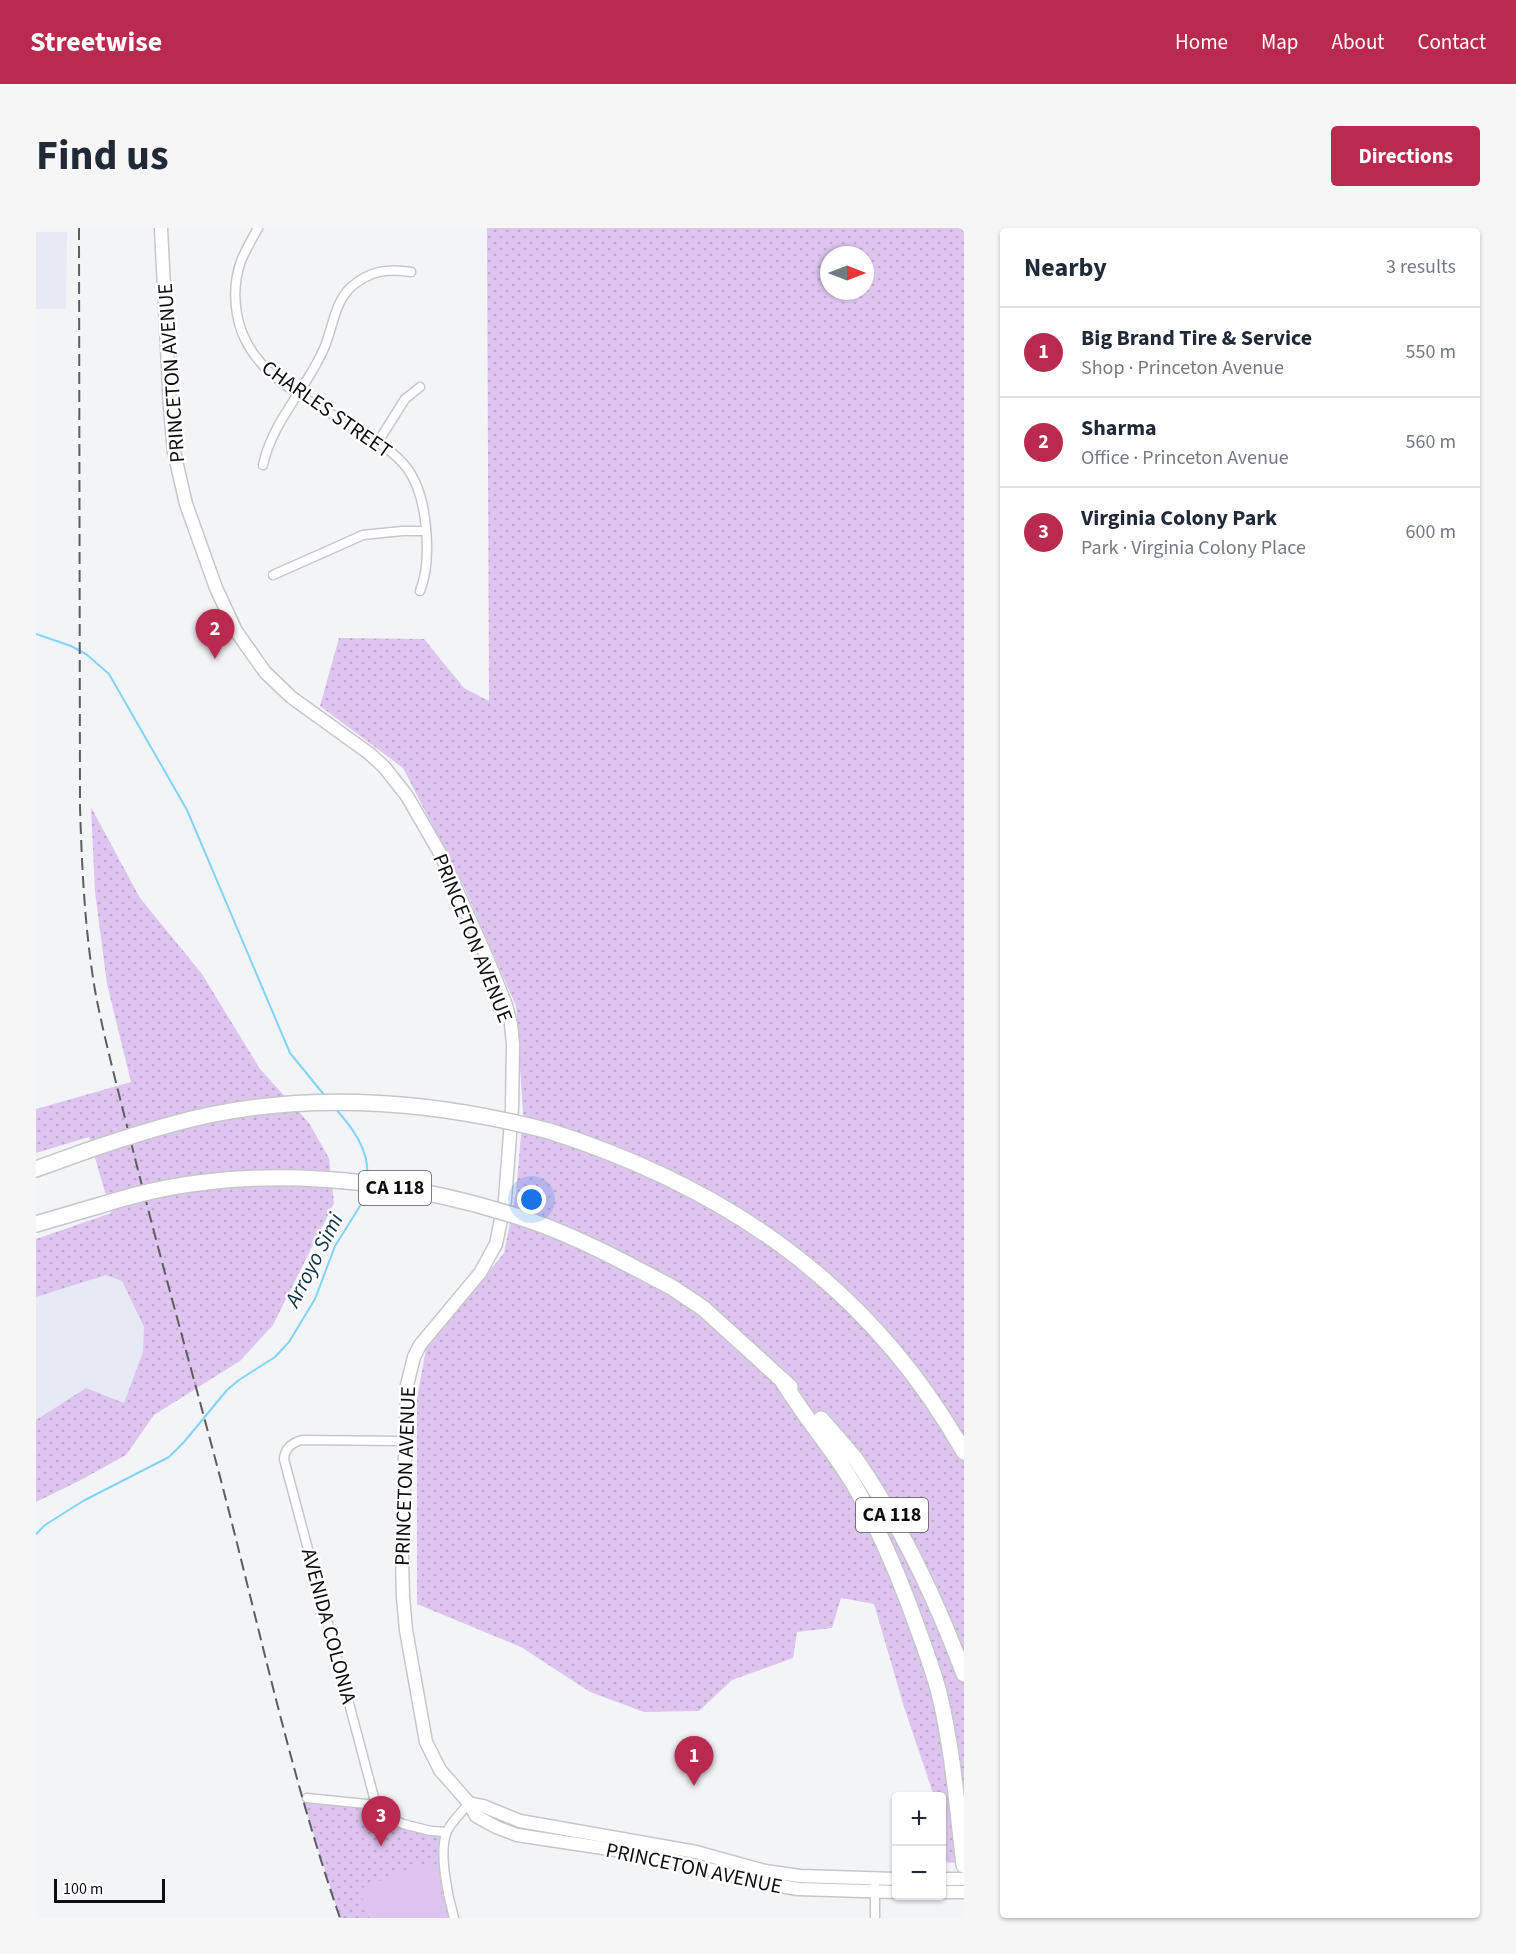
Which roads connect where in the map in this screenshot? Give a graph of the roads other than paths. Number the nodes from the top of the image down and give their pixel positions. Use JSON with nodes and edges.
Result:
{"nodes":[{"id":1,"x":161,"y":228,"type":"edge"},
{"id":2,"x":258,"y":228,"type":"edge"},
{"id":3,"x":411,"y":272,"type":"dead end"},
{"id":4,"x":420,"y":387,"type":"dead end"},
{"id":5,"x":298,"y":393,"type":"junction"},
{"id":6,"x":378,"y":442,"type":"junction"},
{"id":7,"x":264,"y":465,"type":"dead end"},
{"id":8,"x":426,"y":531,"type":"junction"},
{"id":9,"x":273,"y":574,"type":"dead end"},
{"id":10,"x":420,"y":591,"type":"dead end"},
{"id":11,"x":86,"y":1151,"type":"junction"},
{"id":12,"x":36,"y":1164,"type":"edge"},
{"id":13,"x":36,"y":1169,"type":"edge"},
{"id":14,"x":36,"y":1224,"type":"edge"},
{"id":15,"x":782,"y":1380,"type":"junction"},
{"id":16,"x":925,"y":1388,"type":"junction"},
{"id":17,"x":964,"y":1440,"type":"edge"},
{"id":18,"x":405,"y":1441,"type":"junction"},
{"id":19,"x":964,"y":1452,"type":"edge"},
{"id":20,"x":964,"y":1674,"type":"edge"},
{"id":21,"x":308,"y":1798,"type":"dead end"},
{"id":22,"x":469,"y":1803,"type":"junction"},
{"id":23,"x":376,"y":1805,"type":"junction"},
{"id":24,"x":446,"y":1832,"type":"junction"},
{"id":25,"x":964,"y":1865,"type":"edge"},
{"id":26,"x":875,"y":1879,"type":"junction"},
{"id":27,"x":892,"y":1879,"type":"edge"},
{"id":28,"x":946,"y":1879,"type":"edge"},
{"id":29,"x":964,"y":1879,"type":"edge"},
{"id":30,"x":875,"y":1892,"type":"junction"},
{"id":31,"x":892,"y":1892,"type":"edge"},
{"id":32,"x":946,"y":1892,"type":"edge"},
{"id":33,"x":964,"y":1892,"type":"edge"},
{"id":34,"x":454,"y":1918,"type":"edge"},
{"id":35,"x":875,"y":1918,"type":"edge"}],
"edges":[{"from":1,"to":18,"type":"street","name":"PRINCETON AVENUE"},
{"from":2,"to":5,"type":"street","name":"CHARLES STREET"},
{"from":3,"to":5,"type":"street"},
{"from":4,"to":6,"type":"street"},
{"from":5,"to":6,"type":"street","name":"CHARLES STREET"},
{"from":5,"to":7,"type":"street"},
{"from":6,"to":8,"type":"street","name":"CHARLES STREET"},
{"from":8,"to":9,"type":"street"},
{"from":8,"to":10,"type":"street","name":"CHARLES STREET"},
{"from":11,"to":12,"type":"highway"},
{"from":11,"to":13,"type":"highway"},
{"from":11,"to":16,"type":"highway","bridge":true},
{"from":14,"to":15,"type":"highway","number":"CA 118","bridge":true},
{"from":15,"to":20,"type":"highway","number":"CA 118"},
{"from":15,"to":25,"type":"highway"},
{"from":16,"to":17,"type":"highway"},
{"from":16,"to":19,"type":"highway"},
{"from":18,"to":22,"type":"street","name":"PRINCETON AVENUE"},
{"from":18,"to":23,"type":"street","name":"AVENIDA COLONIA"},
{"from":21,"to":23,"type":"street"},
{"from":22,"to":24,"type":"street"},
{"from":22,"to":26,"type":"street","name":"PRINCETON AVENUE"},
{"from":22,"to":30,"type":"street","name":"PRINCETON AVENUE"},
{"from":23,"to":24,"type":"street"},
{"from":24,"to":34,"type":"street"},
{"from":26,"to":27,"type":"street","name":"PRINCETON AVENUE"},
{"from":26,"to":30,"type":"street"},
{"from":28,"to":29,"type":"street"},
{"from":30,"to":31,"type":"street","name":"PRINCETON AVENUE"},
{"from":30,"to":35,"type":"street"},
{"from":32,"to":33,"type":"street"}]}
